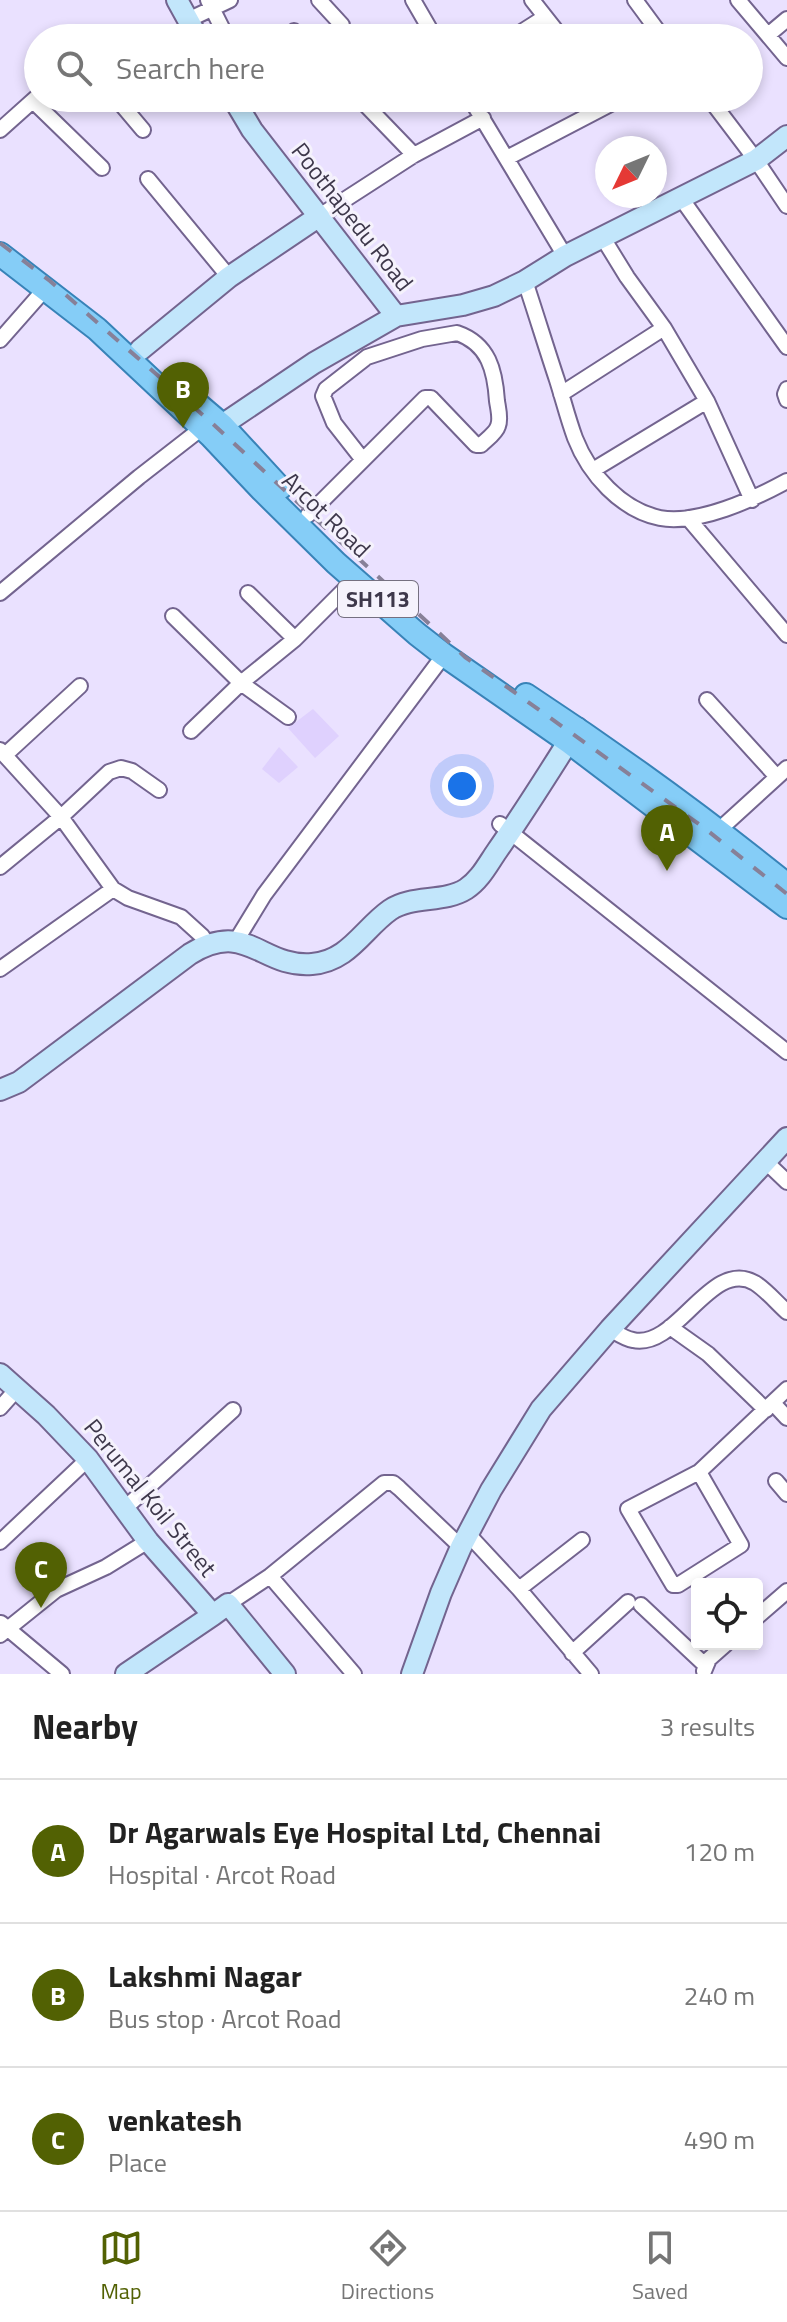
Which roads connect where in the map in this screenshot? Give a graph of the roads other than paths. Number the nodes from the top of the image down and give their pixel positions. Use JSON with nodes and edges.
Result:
{"nodes":[{"id":1,"x":177,"y":0,"type":"edge"},
{"id":2,"x":230,"y":0,"type":"edge"},
{"id":3,"x":319,"y":0,"type":"edge"},
{"id":4,"x":413,"y":0,"type":"edge"},
{"id":5,"x":532,"y":0,"type":"edge"},
{"id":6,"x":635,"y":0,"type":"edge"},
{"id":7,"x":738,"y":0,"type":"edge"},
{"id":8,"x":210,"y":4,"type":"edge"},
{"id":9,"x":545,"y":17,"type":"junction"},
{"id":10,"x":787,"y":19,"type":"edge"},
{"id":11,"x":190,"y":24,"type":"edge"},
{"id":12,"x":196,"y":24,"type":"edge"},
{"id":13,"x":220,"y":24,"type":"edge"},
{"id":14,"x":341,"y":24,"type":"edge"},
{"id":15,"x":427,"y":24,"type":"edge"},
{"id":16,"x":534,"y":24,"type":"edge"},
{"id":17,"x":551,"y":24,"type":"edge"},
{"id":18,"x":653,"y":24,"type":"edge"},
{"id":19,"x":759,"y":24,"type":"edge"},
{"id":20,"x":763,"y":29,"type":"edge"},
{"id":21,"x":768,"y":35,"type":"junction"},
{"id":22,"x":787,"y":58,"type":"edge"},
{"id":23,"x":24,"y":108,"type":"edge"},
{"id":24,"x":48,"y":112,"type":"edge"},
{"id":25,"x":128,"y":112,"type":"edge"},
{"id":26,"x":241,"y":112,"type":"edge"},
{"id":27,"x":373,"y":112,"type":"edge"},
{"id":28,"x":479,"y":112,"type":"edge"},
{"id":29,"x":591,"y":112,"type":"edge"},
{"id":30,"x":720,"y":112,"type":"edge"},
{"id":31,"x":483,"y":118,"type":"junction"},
{"id":32,"x":0,"y":130,"type":"edge"},
{"id":33,"x":143,"y":130,"type":"dead end"},
{"id":34,"x":787,"y":136,"type":"edge"},
{"id":35,"x":414,"y":155,"type":"junction"},
{"id":36,"x":507,"y":158,"type":"junction"},
{"id":37,"x":756,"y":160,"type":"junction"},
{"id":38,"x":102,"y":168,"type":"dead end"},
{"id":39,"x":148,"y":179,"type":"dead end"},
{"id":40,"x":681,"y":198,"type":"junction"},
{"id":41,"x":787,"y":206,"type":"edge"},
{"id":42,"x":318,"y":217,"type":"junction"},
{"id":43,"x":0,"y":235,"type":"edge"},
{"id":44,"x":603,"y":238,"type":"junction"},
{"id":45,"x":0,"y":254,"type":"edge"},
{"id":46,"x":565,"y":256,"type":"junction"},
{"id":47,"x":229,"y":277,"type":"junction"},
{"id":48,"x":525,"y":281,"type":"junction"},
{"id":49,"x":45,"y":289,"type":"junction"},
{"id":50,"x":396,"y":316,"type":"junction"},
{"id":51,"x":664,"y":328,"type":"junction"},
{"id":52,"x":0,"y":340,"type":"edge"},
{"id":53,"x":413,"y":342,"type":"junction"},
{"id":54,"x":787,"y":347,"type":"edge"},
{"id":55,"x":140,"y":350,"type":"junction"},
{"id":56,"x":787,"y":389,"type":"edge"},
{"id":57,"x":561,"y":394,"type":"junction"},
{"id":58,"x":787,"y":400,"type":"edge"},
{"id":59,"x":707,"y":401,"type":"junction"},
{"id":60,"x":212,"y":427,"type":"junction"},
{"id":61,"x":363,"y":460,"type":"junction"},
{"id":62,"x":593,"y":470,"type":"junction"},
{"id":63,"x":787,"y":481,"type":"edge"},
{"id":64,"x":752,"y":500,"type":"junction"},
{"id":65,"x":308,"y":515,"type":"junction"},
{"id":66,"x":688,"y":518,"type":"junction"},
{"id":67,"x":355,"y":579,"type":"junction"},
{"id":68,"x":0,"y":593,"type":"edge"},
{"id":69,"x":248,"y":593,"type":"dead end"},
{"id":70,"x":173,"y":616,"type":"dead end"},
{"id":71,"x":787,"y":635,"type":"edge"},
{"id":72,"x":295,"y":639,"type":"junction"},
{"id":73,"x":444,"y":655,"type":"junction"},
{"id":74,"x":241,"y":683,"type":"junction"},
{"id":75,"x":80,"y":686,"type":"dead end"},
{"id":76,"x":707,"y":700,"type":"dead end"},
{"id":77,"x":288,"y":717,"type":"dead end"},
{"id":78,"x":191,"y":731,"type":"dead end"},
{"id":79,"x":568,"y":732,"type":"junction"},
{"id":80,"x":2,"y":752,"type":"edge"},
{"id":81,"x":782,"y":773,"type":"edge"},
{"id":82,"x":159,"y":790,"type":"dead end"},
{"id":83,"x":61,"y":817,"type":"junction"},
{"id":84,"x":504,"y":828,"type":"junction"},
{"id":85,"x":719,"y":830,"type":"junction"},
{"id":86,"x":0,"y":867,"type":"edge"},
{"id":87,"x":787,"y":885,"type":"edge"},
{"id":88,"x":113,"y":889,"type":"junction"},
{"id":89,"x":787,"y":907,"type":"edge"},
{"id":90,"x":238,"y":937,"type":"junction"},
{"id":91,"x":205,"y":940,"type":"junction"},
{"id":92,"x":0,"y":969,"type":"edge"},
{"id":93,"x":787,"y":1052,"type":"edge"},
{"id":94,"x":0,"y":1088,"type":"edge"},
{"id":95,"x":787,"y":1138,"type":"edge"},
{"id":96,"x":765,"y":1161,"type":"junction"},
{"id":97,"x":787,"y":1182,"type":"edge"},
{"id":98,"x":787,"y":1312,"type":"edge"},
{"id":99,"x":670,"y":1327,"type":"junction"},
{"id":100,"x":610,"y":1329,"type":"junction"},
{"id":101,"x":0,"y":1374,"type":"edge"},
{"id":102,"x":17,"y":1389,"type":"junction"},
{"id":103,"x":787,"y":1389,"type":"edge"},
{"id":104,"x":770,"y":1407,"type":"junction"},
{"id":105,"x":0,"y":1408,"type":"edge"},
{"id":106,"x":233,"y":1410,"type":"dead end"},
{"id":107,"x":787,"y":1418,"type":"edge"},
{"id":108,"x":88,"y":1459,"type":"junction"},
{"id":109,"x":699,"y":1472,"type":"junction"},
{"id":110,"x":776,"y":1481,"type":"dead end"},
{"id":111,"x":787,"y":1494,"type":"edge"},
{"id":112,"x":124,"y":1509,"type":"junction"},
{"id":113,"x":465,"y":1540,"type":"junction"},
{"id":114,"x":582,"y":1540,"type":"dead end"},
{"id":115,"x":148,"y":1541,"type":"junction"},
{"id":116,"x":0,"y":1542,"type":"edge"},
{"id":117,"x":270,"y":1576,"type":"junction"},
{"id":118,"x":519,"y":1589,"type":"junction"},
{"id":119,"x":787,"y":1591,"type":"edge"},
{"id":120,"x":220,"y":1609,"type":"junction"},
{"id":121,"x":763,"y":1612,"type":"edge"},
{"id":122,"x":2,"y":1629,"type":"edge"},
{"id":123,"x":721,"y":1650,"type":"edge"},
{"id":124,"x":572,"y":1653,"type":"junction"},
{"id":125,"x":705,"y":1669,"type":"edge"},
{"id":126,"x":62,"y":1674,"type":"edge"},
{"id":127,"x":126,"y":1674,"type":"edge"},
{"id":128,"x":285,"y":1674,"type":"edge"},
{"id":129,"x":354,"y":1674,"type":"edge"},
{"id":130,"x":412,"y":1674,"type":"edge"},
{"id":131,"x":591,"y":1674,"type":"edge"}],
"edges":[{"from":1,"to":11,"type":"street"},
{"from":2,"to":8,"type":"street"},
{"from":3,"to":14,"type":"street"},
{"from":4,"to":15,"type":"street"},
{"from":5,"to":9,"type":"street"},
{"from":6,"to":18,"type":"street"},
{"from":7,"to":19,"type":"street"},
{"from":8,"to":12,"type":"street"},
{"from":8,"to":13,"type":"street"},
{"from":9,"to":16,"type":"street"},
{"from":9,"to":17,"type":"street"},
{"from":10,"to":21,"type":"street"},
{"from":20,"to":21,"type":"street"},
{"from":21,"to":22,"type":"street"},
{"from":23,"to":32,"type":"street"},
{"from":24,"to":38,"type":"street"},
{"from":25,"to":33,"type":"street"},
{"from":26,"to":42,"type":"street","name":"Poothapedu Road"},
{"from":27,"to":35,"type":"street"},
{"from":28,"to":31,"type":"street"},
{"from":29,"to":36,"type":"street"},
{"from":30,"to":37,"type":"street"},
{"from":31,"to":35,"type":"street"},
{"from":31,"to":36,"type":"street"},
{"from":34,"to":37,"type":"street"},
{"from":35,"to":42,"type":"street"},
{"from":36,"to":46,"type":"street"},
{"from":37,"to":40,"type":"street"},
{"from":37,"to":41,"type":"street"},
{"from":39,"to":47,"type":"street"},
{"from":40,"to":44,"type":"street"},
{"from":40,"to":54,"type":"street"},
{"from":42,"to":47,"type":"street"},
{"from":42,"to":50,"type":"street","name":"Poothapedu Road"},
{"from":43,"to":55,"type":"main road","name":"Arcot Road","number":"SH113"},
{"from":44,"to":46,"type":"street"},
{"from":44,"to":51,"type":"street"},
{"from":45,"to":49,"type":"main road","name":"Arcot Road","number":"SH113"},
{"from":46,"to":48,"type":"street"},
{"from":47,"to":55,"type":"street"},
{"from":48,"to":50,"type":"street"},
{"from":48,"to":57,"type":"street"},
{"from":49,"to":52,"type":"street"},
{"from":49,"to":60,"type":"main road","name":"Arcot Road","number":"SH113"},
{"from":50,"to":53,"type":"street"},
{"from":50,"to":60,"type":"street","name":"Poothapedu Road"},
{"from":51,"to":57,"type":"street"},
{"from":51,"to":59,"type":"street"},
{"from":53,"to":61,"type":"street"},
{"from":53,"to":61,"type":"street"},
{"from":55,"to":60,"type":"main road","name":"Arcot Road","number":"SH113"},
{"from":56,"to":58,"type":"street"},
{"from":57,"to":62,"type":"street"},
{"from":59,"to":62,"type":"street"},
{"from":59,"to":64,"type":"street"},
{"from":60,"to":65,"type":"main road","name":"Arcot Road","number":"SH113"},
{"from":60,"to":67,"type":"main road","name":"Arcot Road","number":"SH113"},
{"from":60,"to":68,"type":"street"},
{"from":61,"to":65,"type":"street"},
{"from":62,"to":66,"type":"street"},
{"from":63,"to":64,"type":"street"},
{"from":64,"to":66,"type":"street"},
{"from":65,"to":79,"type":"main road","name":"Arcot Road","number":"SH113"},
{"from":66,"to":71,"type":"street"},
{"from":67,"to":72,"type":"street"},
{"from":67,"to":73,"type":"main road","name":"Arcot Road","number":"SH113"},
{"from":69,"to":72,"type":"street"},
{"from":70,"to":74,"type":"street"},
{"from":72,"to":74,"type":"street"},
{"from":73,"to":79,"type":"main road","name":"Arcot Road","number":"SH113"},
{"from":73,"to":90,"type":"street"},
{"from":74,"to":77,"type":"street"},
{"from":74,"to":78,"type":"street"},
{"from":75,"to":80,"type":"street"},
{"from":76,"to":81,"type":"street"},
{"from":79,"to":84,"type":"street"},
{"from":79,"to":85,"type":"main road","name":"Arcot Road","number":"SH113"},
{"from":79,"to":89,"type":"main road","name":"Arcot Road","number":"SH113"},
{"from":80,"to":83,"type":"street"},
{"from":81,"to":85,"type":"street"},
{"from":82,"to":83,"type":"street"},
{"from":83,"to":86,"type":"street"},
{"from":83,"to":88,"type":"street"},
{"from":84,"to":90,"type":"street"},
{"from":84,"to":93,"type":"street"},
{"from":85,"to":87,"type":"main road","name":"Arcot Road","number":"SH113"},
{"from":88,"to":91,"type":"street"},
{"from":88,"to":92,"type":"street"},
{"from":90,"to":91,"type":"street"},
{"from":91,"to":94,"type":"street"},
{"from":95,"to":96,"type":"street"},
{"from":96,"to":97,"type":"street"},
{"from":96,"to":100,"type":"street"},
{"from":98,"to":99,"type":"street"},
{"from":99,"to":100,"type":"street"},
{"from":99,"to":104,"type":"street"},
{"from":100,"to":113,"type":"street"},
{"from":101,"to":102,"type":"street","name":"Perumal Koil Street"},
{"from":102,"to":105,"type":"street"},
{"from":102,"to":108,"type":"street","name":"Perumal Koil Street"},
{"from":103,"to":104,"type":"street"},
{"from":104,"to":107,"type":"street"},
{"from":104,"to":109,"type":"street"},
{"from":106,"to":112,"type":"street"},
{"from":108,"to":112,"type":"street","name":"Perumal Koil Street"},
{"from":108,"to":116,"type":"street"},
{"from":109,"to":109,"type":"street"},
{"from":110,"to":111,"type":"street"},
{"from":112,"to":115,"type":"street","name":"Perumal Koil Street"},
{"from":113,"to":117,"type":"street"},
{"from":113,"to":118,"type":"street"},
{"from":113,"to":130,"type":"street"},
{"from":114,"to":118,"type":"street"},
{"from":115,"to":120,"type":"street","name":"Perumal Koil Street"},
{"from":115,"to":122,"type":"street"},
{"from":117,"to":120,"type":"street"},
{"from":117,"to":129,"type":"street"},
{"from":118,"to":124,"type":"street"},
{"from":119,"to":121,"type":"street"},
{"from":120,"to":127,"type":"street"},
{"from":120,"to":128,"type":"street","name":"Perumal Koil Street"},
{"from":122,"to":126,"type":"street"},
{"from":123,"to":125,"type":"street"},
{"from":124,"to":125,"type":"street"},
{"from":124,"to":131,"type":"street"}]}
